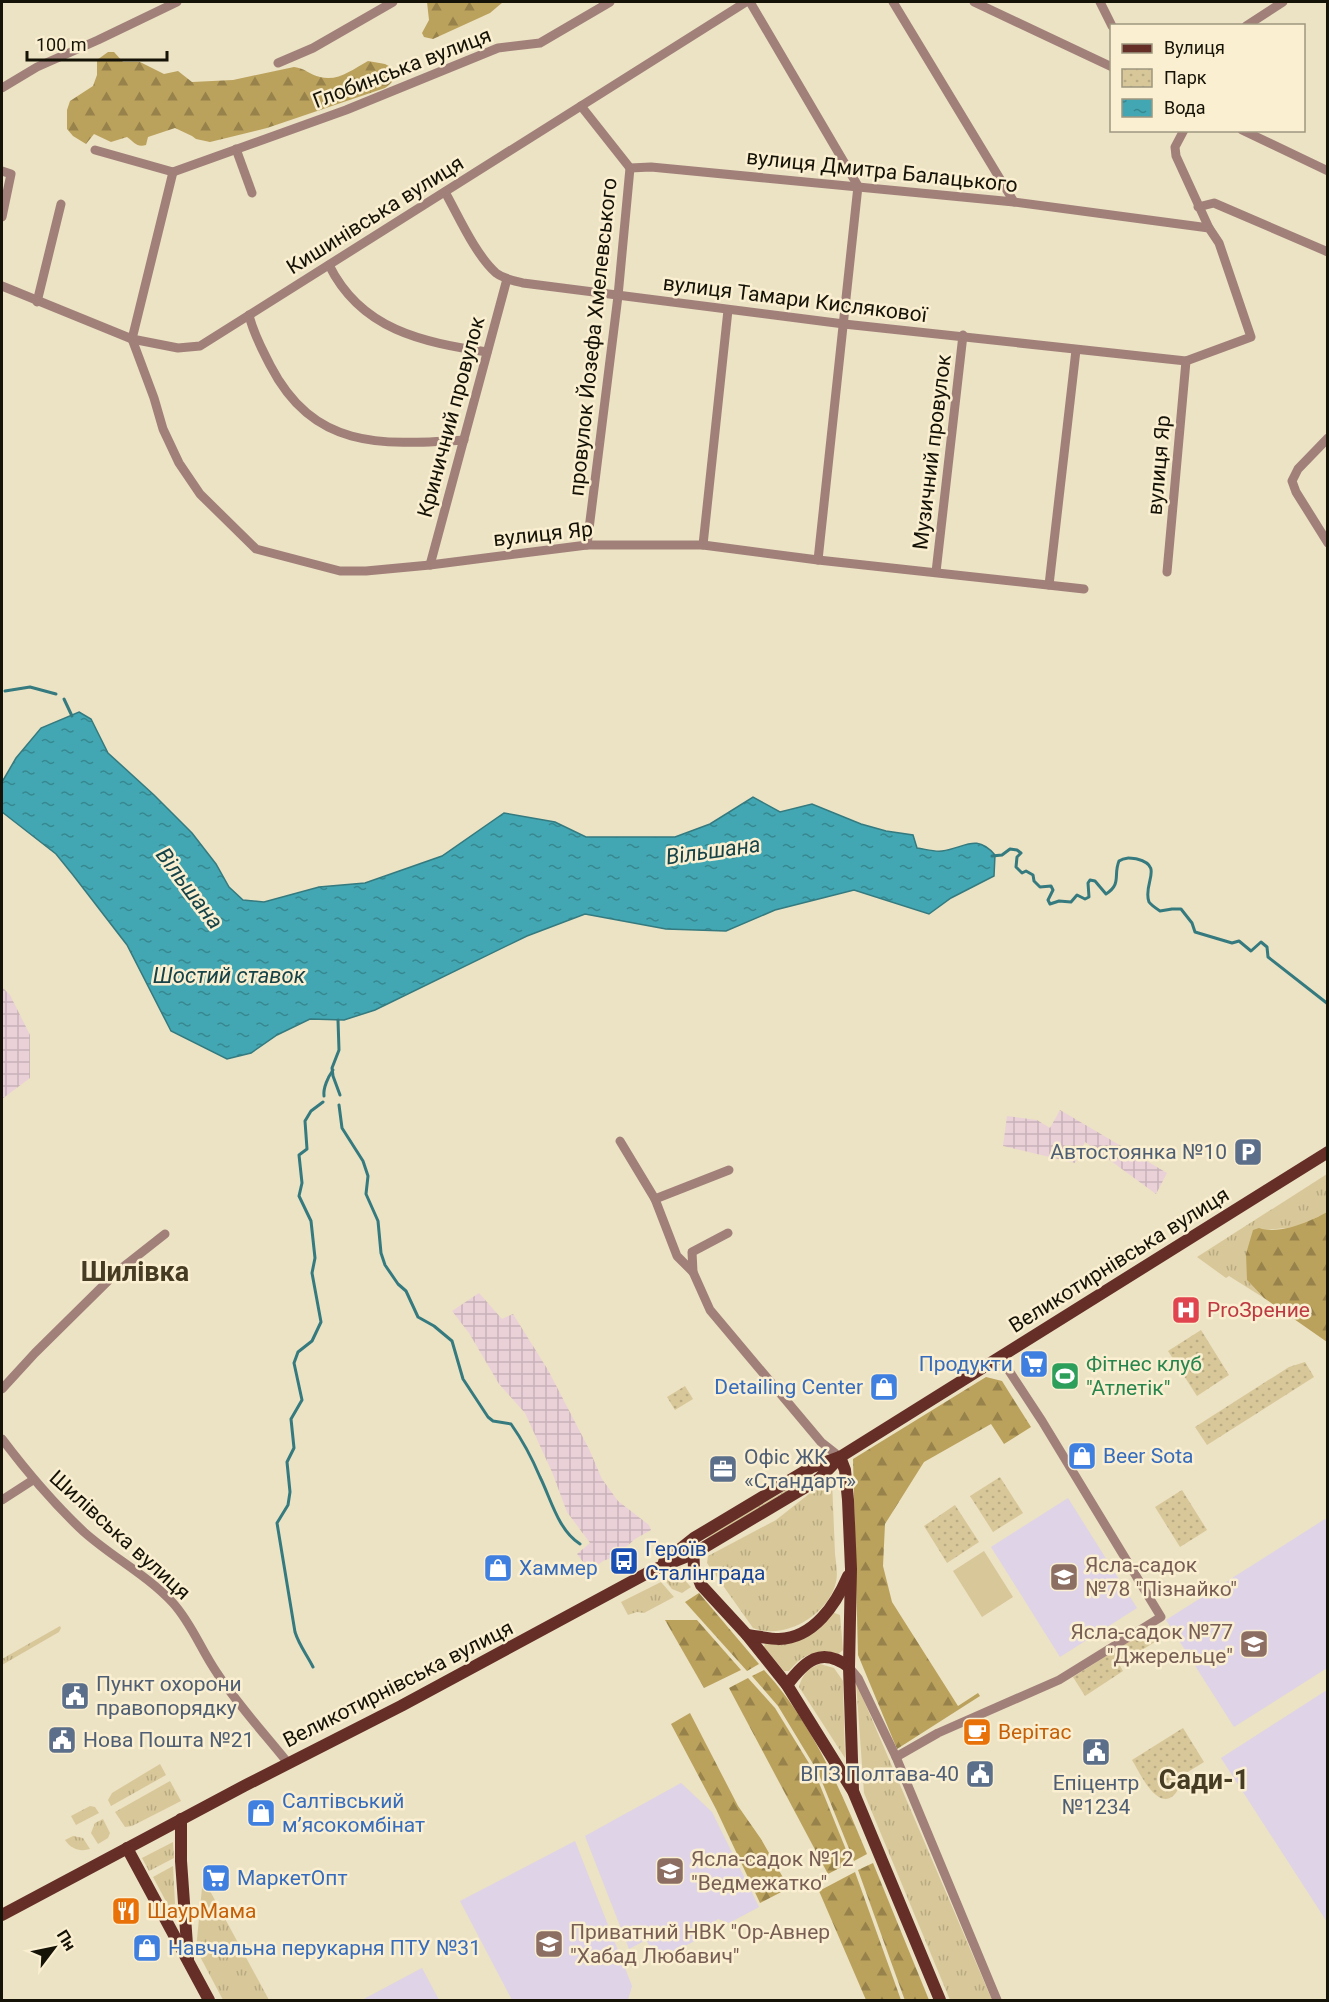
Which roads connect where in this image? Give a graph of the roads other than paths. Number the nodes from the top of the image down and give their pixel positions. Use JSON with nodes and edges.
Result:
{"nodes":[{"id":1,"x":177,"y":2,"type":"edge"},
{"id":2,"x":393,"y":2,"type":"edge"},
{"id":3,"x":610,"y":2,"type":"edge"},
{"id":4,"x":748,"y":2,"type":"edge"},
{"id":5,"x":893,"y":2,"type":"edge"},
{"id":6,"x":974,"y":2,"type":"edge"},
{"id":7,"x":1100,"y":2,"type":"edge"},
{"id":8,"x":1283,"y":2,"type":"edge"},
{"id":9,"x":1111,"y":24,"type":"edge"},
{"id":10,"x":1249,"y":24,"type":"edge"},
{"id":11,"x":278,"y":63,"type":"dead end"},
{"id":12,"x":1110,"y":66,"type":"edge"},
{"id":13,"x":2,"y":88,"type":"edge"},
{"id":14,"x":581,"y":106,"type":"junction"},
{"id":15,"x":1183,"y":132,"type":"edge"},
{"id":16,"x":1246,"y":132,"type":"edge"},
{"id":17,"x":236,"y":149,"type":"junction"},
{"id":18,"x":95,"y":150,"type":"dead end"},
{"id":19,"x":630,"y":168,"type":"junction"},
{"id":20,"x":2,"y":171,"type":"edge"},
{"id":21,"x":1328,"y":171,"type":"edge"},
{"id":22,"x":173,"y":172,"type":"junction"},
{"id":23,"x":858,"y":186,"type":"junction"},
{"id":24,"x":445,"y":192,"type":"junction"},
{"id":25,"x":252,"y":193,"type":"dead end"},
{"id":26,"x":1014,"y":202,"type":"junction"},
{"id":27,"x":61,"y":204,"type":"dead end"},
{"id":28,"x":1198,"y":207,"type":"junction"},
{"id":29,"x":2,"y":217,"type":"edge"},
{"id":30,"x":1209,"y":228,"type":"junction"},
{"id":31,"x":1328,"y":252,"type":"edge"},
{"id":32,"x":329,"y":265,"type":"junction"},
{"id":33,"x":507,"y":279,"type":"junction"},
{"id":34,"x":2,"y":286,"type":"edge"},
{"id":35,"x":618,"y":296,"type":"junction"},
{"id":36,"x":38,"y":302,"type":"junction"},
{"id":37,"x":728,"y":310,"type":"junction"},
{"id":38,"x":249,"y":315,"type":"junction"},
{"id":39,"x":844,"y":324,"type":"junction"},
{"id":40,"x":963,"y":335,"type":"junction"},
{"id":41,"x":132,"y":339,"type":"junction"},
{"id":42,"x":1076,"y":350,"type":"junction"},
{"id":43,"x":487,"y":352,"type":"junction"},
{"id":44,"x":1186,"y":361,"type":"junction"},
{"id":45,"x":1328,"y":438,"type":"edge"},
{"id":46,"x":464,"y":440,"type":"junction"},
{"id":47,"x":1328,"y":543,"type":"edge"},
{"id":48,"x":587,"y":545,"type":"junction"},
{"id":49,"x":702,"y":545,"type":"junction"},
{"id":50,"x":818,"y":560,"type":"junction"},
{"id":51,"x":430,"y":565,"type":"junction"},
{"id":52,"x":936,"y":572,"type":"junction"},
{"id":53,"x":1167,"y":572,"type":"dead end"},
{"id":54,"x":1049,"y":585,"type":"junction"},
{"id":55,"x":1084,"y":589,"type":"dead end"},
{"id":56,"x":620,"y":1141,"type":"dead end"},
{"id":57,"x":1328,"y":1152,"type":"edge"},
{"id":58,"x":729,"y":1170,"type":"dead end"},
{"id":59,"x":655,"y":1199,"type":"junction"},
{"id":60,"x":728,"y":1233,"type":"dead end"},
{"id":61,"x":165,"y":1234,"type":"dead end"},
{"id":62,"x":693,"y":1272,"type":"junction"},
{"id":63,"x":1000,"y":1357,"type":"junction"},
{"id":64,"x":2,"y":1389,"type":"edge"},
{"id":65,"x":2,"y":1439,"type":"edge"},
{"id":66,"x":840,"y":1457,"type":"junction"},
{"id":67,"x":33,"y":1480,"type":"junction"},
{"id":68,"x":2,"y":1500,"type":"edge"},
{"id":69,"x":694,"y":1538,"type":"junction"},
{"id":70,"x":693,"y":1554,"type":"junction"},
{"id":71,"x":851,"y":1569,"type":"junction"},
{"id":72,"x":653,"y":1570,"type":"junction"},
{"id":73,"x":747,"y":1635,"type":"junction"},
{"id":74,"x":849,"y":1667,"type":"junction"},
{"id":75,"x":787,"y":1685,"type":"junction"},
{"id":76,"x":896,"y":1757,"type":"junction"},
{"id":77,"x":288,"y":1762,"type":"junction"},
{"id":78,"x":853,"y":1791,"type":"junction"},
{"id":79,"x":181,"y":1819,"type":"junction"},
{"id":80,"x":127,"y":1848,"type":"junction"},
{"id":81,"x":2,"y":1915,"type":"edge"},
{"id":82,"x":189,"y":1963,"type":"junction"},
{"id":83,"x":209,"y":2001,"type":"edge"},
{"id":84,"x":940,"y":2001,"type":"edge"},
{"id":85,"x":997,"y":2001,"type":"edge"}],
"edges":[{"from":1,"to":13,"type":"street"},
{"from":2,"to":11,"type":"street"},
{"from":3,"to":17,"type":"street","name":"Глобинська вулиця"},
{"from":4,"to":14,"type":"street","name":"Кишинівська вулиця"},
{"from":4,"to":23,"type":"street"},
{"from":5,"to":26,"type":"street"},
{"from":6,"to":12,"type":"street"},
{"from":7,"to":9,"type":"street"},
{"from":8,"to":10,"type":"street"},
{"from":14,"to":19,"type":"street"},
{"from":14,"to":24,"type":"street","name":"Кишинівська вулиця"},
{"from":15,"to":28,"type":"street"},
{"from":16,"to":21,"type":"street"},
{"from":17,"to":22,"type":"street","name":"Глобинська вулиця"},
{"from":17,"to":25,"type":"street"},
{"from":18,"to":22,"type":"street"},
{"from":19,"to":23,"type":"street","name":"вулиця Дмитра Балацького"},
{"from":19,"to":35,"type":"street","name":"провулок Йозефа Хмелевського"},
{"from":20,"to":29,"type":"street"},
{"from":22,"to":41,"type":"street"},
{"from":23,"to":26,"type":"street","name":"вулиця Дмитра Балацького"},
{"from":23,"to":39,"type":"street"},
{"from":24,"to":32,"type":"street","name":"Кишинівська вулиця"},
{"from":24,"to":33,"type":"street","name":"вулиця Тамари Кислякової"},
{"from":26,"to":30,"type":"street","name":"вулиця Дмитра Балацького"},
{"from":27,"to":36,"type":"street"},
{"from":28,"to":30,"type":"street"},
{"from":28,"to":31,"type":"street"},
{"from":30,"to":44,"type":"street"},
{"from":32,"to":38,"type":"street","name":"Кишинівська вулиця"},
{"from":32,"to":43,"type":"street"},
{"from":33,"to":35,"type":"street","name":"вулиця Тамари Кислякової"},
{"from":33,"to":43,"type":"street","name":"Криничний провулок"},
{"from":34,"to":36,"type":"street","name":"Кишинівська вулиця"},
{"from":35,"to":37,"type":"street","name":"вулиця Тамари Кислякової"},
{"from":35,"to":48,"type":"street","name":"провулок Йозефа Хмелевського"},
{"from":36,"to":41,"type":"street","name":"Кишинівська вулиця"},
{"from":37,"to":39,"type":"street","name":"вулиця Тамари Кислякової"},
{"from":37,"to":49,"type":"street"},
{"from":38,"to":41,"type":"street","name":"Кишинівська вулиця"},
{"from":38,"to":46,"type":"street"},
{"from":39,"to":40,"type":"street","name":"вулиця Тамари Кислякової"},
{"from":39,"to":50,"type":"street"},
{"from":40,"to":42,"type":"street","name":"вулиця Тамари Кислякової"},
{"from":40,"to":52,"type":"street","name":"Музичний провулок"},
{"from":41,"to":51,"type":"street","name":"вулиця Яр"},
{"from":42,"to":44,"type":"street","name":"вулиця Тамари Кислякової"},
{"from":42,"to":54,"type":"street"},
{"from":43,"to":46,"type":"street","name":"Криничний провулок"},
{"from":44,"to":53,"type":"street","name":"вулиця Яр"},
{"from":45,"to":47,"type":"street"},
{"from":46,"to":51,"type":"street","name":"Криничний провулок"},
{"from":48,"to":49,"type":"street","name":"вулиця Яр"},
{"from":48,"to":51,"type":"street","name":"вулиця Яр"},
{"from":49,"to":50,"type":"street","name":"вулиця Яр"},
{"from":50,"to":52,"type":"street","name":"вулиця Яр"},
{"from":52,"to":54,"type":"street","name":"вулиця Яр"},
{"from":54,"to":55,"type":"street","name":"вулиця Яр"},
{"from":56,"to":59,"type":"street"},
{"from":57,"to":63,"type":"main road","name":"Великотирнівська вулиця"},
{"from":58,"to":59,"type":"street"},
{"from":59,"to":62,"type":"street"},
{"from":60,"to":62,"type":"street"},
{"from":61,"to":64,"type":"street"},
{"from":62,"to":66,"type":"street"},
{"from":63,"to":66,"type":"main road","name":"Великотирнівська вулиця"},
{"from":63,"to":76,"type":"street"},
{"from":65,"to":67,"type":"street","name":"Шилівська вулиця"},
{"from":66,"to":69,"type":"main road","name":"Великотирнівська вулиця"},
{"from":66,"to":70,"type":"main road","name":"Великотирнівська вулиця"},
{"from":66,"to":71,"type":"main road"},
{"from":67,"to":68,"type":"street","name":"Шилівська вулиця"},
{"from":67,"to":77,"type":"street","name":"Шилівська вулиця"},
{"from":69,"to":70,"type":"main road"},
{"from":69,"to":72,"type":"main road","name":"Великотирнівська вулиця"},
{"from":70,"to":72,"type":"main road","name":"Великотирнівська вулиця"},
{"from":70,"to":73,"type":"main road"},
{"from":71,"to":73,"type":"main road"},
{"from":71,"to":74,"type":"main road"},
{"from":72,"to":77,"type":"main road","name":"Великотирнівська вулиця"},
{"from":73,"to":75,"type":"main road"},
{"from":74,"to":75,"type":"main road"},
{"from":74,"to":76,"type":"street"},
{"from":74,"to":78,"type":"main road"},
{"from":75,"to":78,"type":"main road"},
{"from":76,"to":85,"type":"street"},
{"from":77,"to":79,"type":"main road","name":"Великотирнівська вулиця"},
{"from":78,"to":84,"type":"main road"},
{"from":79,"to":80,"type":"main road","name":"Великотирнівська вулиця"},
{"from":79,"to":82,"type":"main road"},
{"from":80,"to":81,"type":"main road","name":"Великотирнівська вулиця"},
{"from":80,"to":82,"type":"main road"},
{"from":82,"to":83,"type":"main road"}]}
